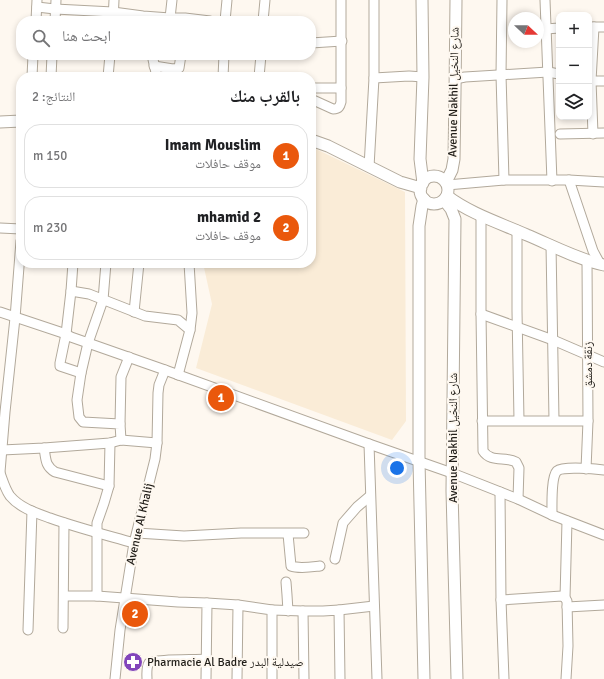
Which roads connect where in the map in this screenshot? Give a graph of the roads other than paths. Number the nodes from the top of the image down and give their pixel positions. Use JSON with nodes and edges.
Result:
{"nodes":[{"id":1,"x":114,"y":0,"type":"edge"},
{"id":2,"x":172,"y":0,"type":"edge"},
{"id":3,"x":226,"y":0,"type":"edge"},
{"id":4,"x":265,"y":0,"type":"edge"},
{"id":5,"x":341,"y":0,"type":"edge"},
{"id":6,"x":374,"y":0,"type":"edge"},
{"id":7,"x":422,"y":0,"type":"edge"},
{"id":8,"x":456,"y":0,"type":"edge"},
{"id":9,"x":502,"y":0,"type":"edge"},
{"id":10,"x":544,"y":0,"type":"edge"},
{"id":11,"x":37,"y":3,"type":"edge"},
{"id":12,"x":56,"y":4,"type":"edge"},
{"id":13,"x":36,"y":16,"type":"edge"},
{"id":14,"x":55,"y":16,"type":"edge"},
{"id":15,"x":113,"y":16,"type":"edge"},
{"id":16,"x":170,"y":16,"type":"edge"},
{"id":17,"x":225,"y":16,"type":"edge"},
{"id":18,"x":263,"y":16,"type":"edge"},
{"id":19,"x":592,"y":27,"type":"edge"},
{"id":20,"x":604,"y":27,"type":"edge"},
{"id":21,"x":556,"y":28,"type":"edge"},
{"id":22,"x":546,"y":29,"type":"junction"},
{"id":23,"x":342,"y":41,"type":"junction"},
{"id":24,"x":316,"y":43,"type":"edge"},
{"id":25,"x":33,"y":60,"type":"edge"},
{"id":26,"x":52,"y":60,"type":"edge"},
{"id":27,"x":110,"y":60,"type":"edge"},
{"id":28,"x":153,"y":60,"type":"edge"},
{"id":29,"x":180,"y":60,"type":"edge"},
{"id":30,"x":224,"y":60,"type":"edge"},
{"id":31,"x":261,"y":60,"type":"edge"},
{"id":32,"x":154,"y":66,"type":"junction"},
{"id":33,"x":32,"y":72,"type":"edge"},
{"id":34,"x":51,"y":72,"type":"edge"},
{"id":35,"x":108,"y":72,"type":"edge"},
{"id":36,"x":156,"y":72,"type":"edge"},
{"id":37,"x":222,"y":72,"type":"edge"},
{"id":38,"x":259,"y":72,"type":"edge"},
{"id":39,"x":548,"y":72,"type":"junction"},
{"id":40,"x":556,"y":73,"type":"edge"},
{"id":41,"x":501,"y":75,"type":"junction"},
{"id":42,"x":422,"y":77,"type":"junction"},
{"id":43,"x":374,"y":78,"type":"junction"},
{"id":44,"x":455,"y":79,"type":"junction"},
{"id":45,"x":592,"y":81,"type":"edge"},
{"id":46,"x":604,"y":81,"type":"edge"},
{"id":47,"x":590,"y":84,"type":"edge"},
{"id":48,"x":316,"y":88,"type":"edge"},
{"id":49,"x":341,"y":88,"type":"junction"},
{"id":50,"x":316,"y":101,"type":"edge"},
{"id":51,"x":16,"y":121,"type":"edge"},
{"id":52,"x":0,"y":122,"type":"edge"},
{"id":53,"x":604,"y":133,"type":"edge"},
{"id":54,"x":560,"y":134,"type":"dead end"},
{"id":55,"x":593,"y":134,"type":"junction"},
{"id":56,"x":316,"y":142,"type":"edge"},
{"id":57,"x":369,"y":167,"type":"junction"},
{"id":58,"x":504,"y":180,"type":"junction"},
{"id":59,"x":569,"y":180,"type":"junction"},
{"id":60,"x":552,"y":181,"type":"junction"},
{"id":61,"x":604,"y":182,"type":"edge"},
{"id":62,"x":447,"y":183,"type":"junction"},
{"id":63,"x":422,"y":185,"type":"junction"},
{"id":64,"x":445,"y":198,"type":"junction"},
{"id":65,"x":424,"y":199,"type":"junction"},
{"id":66,"x":461,"y":206,"type":"junction"},
{"id":67,"x":454,"y":215,"type":"junction"},
{"id":68,"x":481,"y":216,"type":"junction"},
{"id":69,"x":0,"y":228,"type":"edge"},
{"id":70,"x":16,"y":230,"type":"edge"},
{"id":71,"x":517,"y":230,"type":"junction"},
{"id":72,"x":551,"y":245,"type":"junction"},
{"id":73,"x":587,"y":260,"type":"junction"},
{"id":74,"x":602,"y":264,"type":"edge"},
{"id":75,"x":19,"y":268,"type":"edge"},
{"id":76,"x":72,"y":268,"type":"edge"},
{"id":77,"x":106,"y":268,"type":"edge"},
{"id":78,"x":138,"y":268,"type":"edge"},
{"id":79,"x":189,"y":268,"type":"edge"},
{"id":80,"x":71,"y":290,"type":"junction"},
{"id":81,"x":103,"y":300,"type":"junction"},
{"id":82,"x":0,"y":312,"type":"edge"},
{"id":83,"x":134,"y":312,"type":"junction"},
{"id":84,"x":481,"y":314,"type":"junction"},
{"id":85,"x":16,"y":318,"type":"junction"},
{"id":86,"x":517,"y":327,"type":"junction"},
{"id":87,"x":190,"y":330,"type":"junction"},
{"id":88,"x":66,"y":334,"type":"junction"},
{"id":89,"x":552,"y":340,"type":"junction"},
{"id":90,"x":88,"y":343,"type":"junction"},
{"id":91,"x":588,"y":354,"type":"junction"},
{"id":92,"x":129,"y":357,"type":"junction"},
{"id":93,"x":604,"y":362,"type":"edge"},
{"id":94,"x":165,"y":370,"type":"junction"},
{"id":95,"x":81,"y":373,"type":"junction"},
{"id":96,"x":178,"y":375,"type":"junction"},
{"id":97,"x":3,"y":412,"type":"edge"},
{"id":98,"x":519,"y":420,"type":"junction"},
{"id":99,"x":554,"y":420,"type":"junction"},
{"id":100,"x":482,"y":421,"type":"junction"},
{"id":101,"x":588,"y":421,"type":"junction"},
{"id":102,"x":120,"y":424,"type":"junction"},
{"id":103,"x":121,"y":440,"type":"junction"},
{"id":104,"x":110,"y":442,"type":"junction"},
{"id":105,"x":157,"y":443,"type":"junction"},
{"id":106,"x":369,"y":444,"type":"junction"},
{"id":107,"x":44,"y":448,"type":"junction"},
{"id":108,"x":2,"y":450,"type":"junction"},
{"id":109,"x":419,"y":461,"type":"junction"},
{"id":110,"x":586,"y":469,"type":"junction"},
{"id":111,"x":604,"y":470,"type":"edge"},
{"id":112,"x":0,"y":473,"type":"edge"},
{"id":113,"x":452,"y":473,"type":"junction"},
{"id":114,"x":109,"y":486,"type":"junction"},
{"id":115,"x":500,"y":492,"type":"junction"},
{"id":116,"x":370,"y":496,"type":"junction"},
{"id":117,"x":518,"y":499,"type":"junction"},
{"id":118,"x":32,"y":511,"type":"junction"},
{"id":119,"x":552,"y":515,"type":"junction"},
{"id":120,"x":567,"y":521,"type":"junction"},
{"id":121,"x":64,"y":523,"type":"junction"},
{"id":122,"x":97,"y":533,"type":"junction"},
{"id":123,"x":137,"y":533,"type":"junction"},
{"id":124,"x":304,"y":533,"type":"dead end"},
{"id":125,"x":288,"y":534,"type":"junction"},
{"id":126,"x":604,"y":535,"type":"edge"},
{"id":127,"x":134,"y":543,"type":"junction"},
{"id":128,"x":335,"y":559,"type":"dead end"},
{"id":129,"x":320,"y":566,"type":"dead end"},
{"id":130,"x":286,"y":582,"type":"dead end"},
{"id":131,"x":64,"y":596,"type":"junction"},
{"id":132,"x":97,"y":596,"type":"junction"},
{"id":133,"x":125,"y":598,"type":"junction"},
{"id":134,"x":501,"y":600,"type":"junction"},
{"id":135,"x":566,"y":603,"type":"junction"},
{"id":136,"x":207,"y":604,"type":"junction"},
{"id":137,"x":238,"y":605,"type":"junction"},
{"id":138,"x":604,"y":605,"type":"edge"},
{"id":139,"x":374,"y":606,"type":"junction"},
{"id":140,"x":272,"y":610,"type":"junction"},
{"id":141,"x":339,"y":610,"type":"junction"},
{"id":142,"x":288,"y":611,"type":"junction"},
{"id":143,"x":303,"y":611,"type":"junction"},
{"id":144,"x":63,"y":628,"type":"dead end"},
{"id":145,"x":28,"y":630,"type":"dead end"},
{"id":146,"x":206,"y":659,"type":"junction"},
{"id":147,"x":115,"y":679,"type":"edge"},
{"id":148,"x":147,"y":679,"type":"edge"},
{"id":149,"x":206,"y":679,"type":"edge"},
{"id":150,"x":237,"y":679,"type":"edge"},
{"id":151,"x":272,"y":679,"type":"edge"},
{"id":152,"x":304,"y":679,"type":"edge"},
{"id":153,"x":340,"y":679,"type":"edge"},
{"id":154,"x":377,"y":679,"type":"edge"},
{"id":155,"x":424,"y":679,"type":"edge"},
{"id":156,"x":457,"y":679,"type":"edge"},
{"id":157,"x":504,"y":679,"type":"edge"},
{"id":158,"x":566,"y":679,"type":"edge"}],
"edges":[{"from":1,"to":15,"type":"street"},
{"from":2,"to":16,"type":"street"},
{"from":3,"to":17,"type":"street"},
{"from":4,"to":18,"type":"street"},
{"from":5,"to":23,"type":"street"},
{"from":6,"to":43,"type":"street"},
{"from":7,"to":42,"type":"street"},
{"from":8,"to":44,"type":"street","name":"Avenue Nakhil شارع النخيل"},
{"from":9,"to":41,"type":"street"},
{"from":10,"to":22,"type":"street"},
{"from":11,"to":12,"type":"street"},
{"from":11,"to":13,"type":"street"},
{"from":12,"to":14,"type":"street"},
{"from":12,"to":15,"type":"street"},
{"from":19,"to":20,"type":"street"},
{"from":21,"to":22,"type":"street"},
{"from":22,"to":39,"type":"street"},
{"from":23,"to":24,"type":"street"},
{"from":23,"to":49,"type":"street"},
{"from":25,"to":33,"type":"street"},
{"from":26,"to":34,"type":"street"},
{"from":27,"to":35,"type":"street"},
{"from":28,"to":32,"type":"street"},
{"from":29,"to":32,"type":"street"},
{"from":30,"to":37,"type":"street"},
{"from":31,"to":38,"type":"street"},
{"from":32,"to":36,"type":"street"},
{"from":39,"to":40,"type":"street"},
{"from":39,"to":41,"type":"street"},
{"from":39,"to":60,"type":"street"},
{"from":41,"to":44,"type":"street"},
{"from":41,"to":58,"type":"street"},
{"from":42,"to":43,"type":"street"},
{"from":42,"to":63,"type":"street"},
{"from":43,"to":57,"type":"street"},
{"from":44,"to":62,"type":"street","name":"Avenue Nakhil شارع النخيل"},
{"from":45,"to":46,"type":"street"},
{"from":47,"to":55,"type":"street"},
{"from":48,"to":49,"type":"street"},
{"from":49,"to":50,"type":"street"},
{"from":51,"to":52,"type":"street"},
{"from":53,"to":55,"type":"street"},
{"from":54,"to":55,"type":"street"},
{"from":56,"to":57,"type":"street"},
{"from":57,"to":63,"type":"street"},
{"from":58,"to":60,"type":"street"},
{"from":58,"to":62,"type":"street"},
{"from":59,"to":60,"type":"street"},
{"from":59,"to":61,"type":"street"},
{"from":59,"to":74,"type":"street"},
{"from":62,"to":63,"type":"street"},
{"from":62,"to":64,"type":"street"},
{"from":63,"to":65,"type":"street"},
{"from":64,"to":65,"type":"street"},
{"from":64,"to":66,"type":"street"},
{"from":64,"to":67,"type":"street"},
{"from":65,"to":109,"type":"street"},
{"from":66,"to":67,"type":"street"},
{"from":66,"to":68,"type":"street"},
{"from":67,"to":113,"type":"street","name":"Avenue Nakhil شارع النخيل"},
{"from":68,"to":71,"type":"street"},
{"from":68,"to":84,"type":"street"},
{"from":69,"to":70,"type":"street"},
{"from":71,"to":72,"type":"street"},
{"from":71,"to":86,"type":"street"},
{"from":72,"to":73,"type":"street"},
{"from":72,"to":89,"type":"street"},
{"from":73,"to":74,"type":"street"},
{"from":73,"to":91,"type":"street","name":"زنقة دمشق"},
{"from":75,"to":85,"type":"street"},
{"from":76,"to":80,"type":"street"},
{"from":77,"to":81,"type":"street"},
{"from":78,"to":83,"type":"street"},
{"from":79,"to":87,"type":"street"},
{"from":80,"to":81,"type":"street"},
{"from":80,"to":88,"type":"street"},
{"from":81,"to":83,"type":"street"},
{"from":81,"to":90,"type":"street"},
{"from":82,"to":85,"type":"street"},
{"from":83,"to":87,"type":"street"},
{"from":84,"to":86,"type":"street"},
{"from":84,"to":100,"type":"street"},
{"from":85,"to":88,"type":"street"},
{"from":85,"to":97,"type":"street"},
{"from":86,"to":89,"type":"street"},
{"from":86,"to":98,"type":"street"},
{"from":87,"to":96,"type":"street"},
{"from":88,"to":90,"type":"street"},
{"from":88,"to":95,"type":"street"},
{"from":89,"to":91,"type":"street"},
{"from":89,"to":99,"type":"street"},
{"from":90,"to":92,"type":"street"},
{"from":90,"to":95,"type":"street"},
{"from":91,"to":93,"type":"street"},
{"from":91,"to":101,"type":"street","name":"زنقة دمشق"},
{"from":92,"to":94,"type":"street"},
{"from":92,"to":102,"type":"street"},
{"from":94,"to":96,"type":"street"},
{"from":94,"to":105,"type":"street","name":"Avenue Al Khalij"},
{"from":95,"to":102,"type":"street"},
{"from":96,"to":106,"type":"street"},
{"from":97,"to":108,"type":"street"},
{"from":98,"to":99,"type":"street"},
{"from":98,"to":100,"type":"street"},
{"from":99,"to":101,"type":"street"},
{"from":100,"to":117,"type":"street"},
{"from":101,"to":110,"type":"street","name":"زنقة دمشق"},
{"from":102,"to":103,"type":"street"},
{"from":103,"to":104,"type":"street"},
{"from":103,"to":105,"type":"street"},
{"from":104,"to":107,"type":"street"},
{"from":104,"to":114,"type":"street"},
{"from":105,"to":123,"type":"street","name":"Avenue Al Khalij"},
{"from":106,"to":109,"type":"street"},
{"from":106,"to":116,"type":"street"},
{"from":107,"to":108,"type":"street"},
{"from":107,"to":114,"type":"street"},
{"from":108,"to":112,"type":"street"},
{"from":109,"to":113,"type":"street"},
{"from":109,"to":155,"type":"street"},
{"from":110,"to":111,"type":"street"},
{"from":110,"to":119,"type":"street"},
{"from":112,"to":118,"type":"street"},
{"from":113,"to":115,"type":"street"},
{"from":113,"to":156,"type":"street","name":"Avenue Nakhil شارع النخيل"},
{"from":114,"to":122,"type":"street"},
{"from":115,"to":117,"type":"street"},
{"from":115,"to":134,"type":"street"},
{"from":116,"to":128,"type":"street"},
{"from":116,"to":139,"type":"street"},
{"from":117,"to":119,"type":"street"},
{"from":118,"to":121,"type":"street"},
{"from":118,"to":145,"type":"street"},
{"from":119,"to":120,"type":"street"},
{"from":120,"to":126,"type":"street"},
{"from":120,"to":135,"type":"street"},
{"from":121,"to":122,"type":"street"},
{"from":121,"to":131,"type":"street"},
{"from":122,"to":127,"type":"street"},
{"from":122,"to":132,"type":"street"},
{"from":123,"to":125,"type":"street"},
{"from":123,"to":127,"type":"street","name":"Avenue Al Khalij"},
{"from":124,"to":125,"type":"street"},
{"from":125,"to":129,"type":"street"},
{"from":127,"to":133,"type":"street","name":"Avenue Al Khalij"},
{"from":130,"to":142,"type":"street"},
{"from":131,"to":132,"type":"street"},
{"from":131,"to":144,"type":"street"},
{"from":132,"to":133,"type":"street"},
{"from":133,"to":136,"type":"street"},
{"from":133,"to":147,"type":"street","name":"Avenue Al Khalij"},
{"from":134,"to":135,"type":"street"},
{"from":134,"to":157,"type":"street"},
{"from":135,"to":138,"type":"street"},
{"from":135,"to":158,"type":"street"},
{"from":136,"to":137,"type":"street"},
{"from":136,"to":146,"type":"street"},
{"from":137,"to":140,"type":"street"},
{"from":137,"to":150,"type":"street"},
{"from":139,"to":141,"type":"street"},
{"from":139,"to":154,"type":"street"},
{"from":140,"to":142,"type":"street"},
{"from":140,"to":151,"type":"street"},
{"from":141,"to":143,"type":"street"},
{"from":141,"to":153,"type":"street"},
{"from":142,"to":143,"type":"street"},
{"from":143,"to":152,"type":"street"},
{"from":146,"to":148,"type":"street"},
{"from":146,"to":149,"type":"street"}]}
